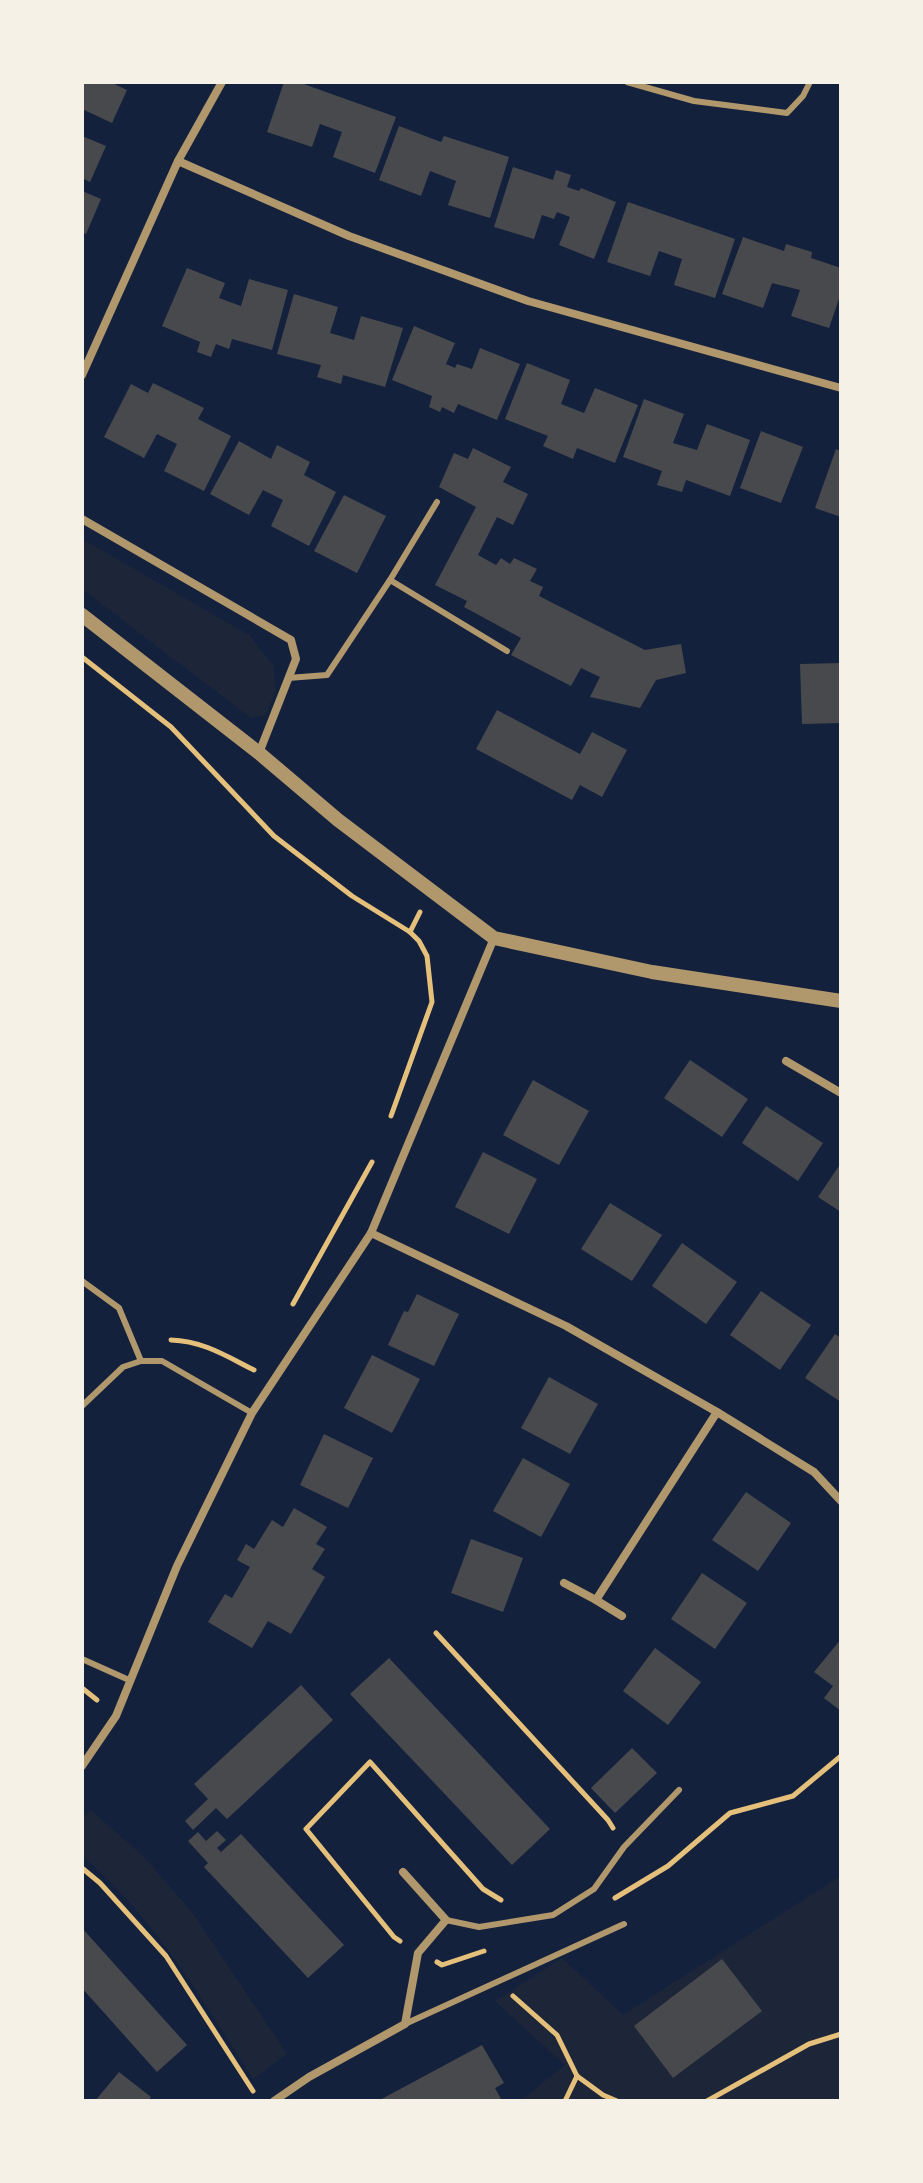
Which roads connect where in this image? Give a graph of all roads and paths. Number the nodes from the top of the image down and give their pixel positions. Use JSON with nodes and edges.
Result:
{"nodes":[{"id":1,"x":222,"y":82,"type":"edge"},
{"id":2,"x":627,"y":82,"type":"edge"},
{"id":3,"x":810,"y":82,"type":"edge"},
{"id":4,"x":178,"y":161,"type":"junction"},
{"id":5,"x":82,"y":375,"type":"edge"},
{"id":6,"x":841,"y":388,"type":"edge"},
{"id":7,"x":437,"y":502,"type":"dead end"},
{"id":8,"x":82,"y":519,"type":"edge"},
{"id":9,"x":390,"y":580,"type":"junction"},
{"id":10,"x":82,"y":615,"type":"edge"},
{"id":11,"x":507,"y":651,"type":"dead end"},
{"id":12,"x":82,"y":657,"type":"edge"},
{"id":13,"x":288,"y":678,"type":"junction"},
{"id":14,"x":259,"y":753,"type":"junction"},
{"id":15,"x":494,"y":938,"type":"junction"},
{"id":16,"x":841,"y":1001,"type":"edge"},
{"id":17,"x":786,"y":1061,"type":"dead end"},
{"id":18,"x":841,"y":1093,"type":"edge"},
{"id":19,"x":389,"y":1121,"type":"dead end"},
{"id":20,"x":379,"y":1151,"type":"dead end"},
{"id":21,"x":371,"y":1233,"type":"junction"},
{"id":22,"x":82,"y":1281,"type":"edge"},
{"id":23,"x":286,"y":1316,"type":"dead end"},
{"id":24,"x":134,"y":1342,"type":"junction"},
{"id":25,"x":263,"y":1357,"type":"dead end"},
{"id":26,"x":141,"y":1361,"type":"junction"},
{"id":27,"x":255,"y":1371,"type":"junction"},
{"id":28,"x":230,"y":1400,"type":"junction"},
{"id":29,"x":82,"y":1406,"type":"edge"},
{"id":30,"x":717,"y":1412,"type":"junction"},
{"id":31,"x":252,"y":1413,"type":"junction"},
{"id":32,"x":841,"y":1501,"type":"edge"},
{"id":33,"x":564,"y":1583,"type":"dead end"},
{"id":34,"x":596,"y":1600,"type":"junction"},
{"id":35,"x":622,"y":1616,"type":"dead end"},
{"id":36,"x":436,"y":1633,"type":"dead end"},
{"id":37,"x":82,"y":1659,"type":"edge"},
{"id":38,"x":103,"y":1668,"type":"junction"},
{"id":39,"x":129,"y":1680,"type":"junction"},
{"id":40,"x":82,"y":1688,"type":"edge"},
{"id":41,"x":97,"y":1700,"type":"junction"},
{"id":42,"x":89,"y":1709,"type":"dead end"},
{"id":43,"x":841,"y":1756,"type":"edge"},
{"id":44,"x":82,"y":1766,"type":"edge"},
{"id":45,"x":679,"y":1790,"type":"dead end"},
{"id":46,"x":624,"y":1847,"type":"junction"},
{"id":47,"x":82,"y":1868,"type":"edge"},
{"id":48,"x":403,"y":1872,"type":"dead end"},
{"id":49,"x":614,"y":1899,"type":"dead end"},
{"id":50,"x":446,"y":1920,"type":"junction"},
{"id":51,"x":624,"y":1924,"type":"dead end"},
{"id":52,"x":485,"y":1950,"type":"dead end"},
{"id":53,"x":418,"y":1953,"type":"junction"},
{"id":54,"x":495,"y":1982,"type":"junction"},
{"id":55,"x":405,"y":2024,"type":"junction"},
{"id":56,"x":841,"y":2034,"type":"edge"},
{"id":57,"x":577,"y":2076,"type":"junction"},
{"id":58,"x":261,"y":2101,"type":"edge"},
{"id":59,"x":274,"y":2101,"type":"edge"},
{"id":60,"x":565,"y":2101,"type":"edge"},
{"id":61,"x":617,"y":2101,"type":"edge"},
{"id":62,"x":707,"y":2101,"type":"edge"}],
"edges":[{"from":1,"to":4,"type":"street"},
{"from":2,"to":3,"type":"lane"},
{"from":4,"to":5,"type":"street"},
{"from":4,"to":6,"type":"street"},
{"from":7,"to":9,"type":"lane"},
{"from":8,"to":13,"type":"street"},
{"from":9,"to":11,"type":"lane"},
{"from":9,"to":13,"type":"lane"},
{"from":10,"to":14,"type":"street"},
{"from":12,"to":19,"type":"path"},
{"from":13,"to":14,"type":"street"},
{"from":14,"to":15,"type":"street"},
{"from":15,"to":16,"type":"street"},
{"from":15,"to":21,"type":"street"},
{"from":17,"to":18,"type":"street"},
{"from":20,"to":23,"type":"path"},
{"from":21,"to":30,"type":"street"},
{"from":21,"to":31,"type":"street"},
{"from":22,"to":24,"type":"lane"},
{"from":24,"to":26,"type":"lane"},
{"from":24,"to":27,"type":"path"},
{"from":25,"to":27,"type":"path"},
{"from":26,"to":28,"type":"lane"},
{"from":26,"to":29,"type":"lane"},
{"from":27,"to":28,"type":"path"},
{"from":28,"to":31,"type":"lane"},
{"from":30,"to":32,"type":"street"},
{"from":30,"to":34,"type":"street"},
{"from":31,"to":39,"type":"street"},
{"from":33,"to":34,"type":"street"},
{"from":34,"to":35,"type":"street"},
{"from":36,"to":46,"type":"path"},
{"from":37,"to":38,"type":"lane"},
{"from":38,"to":39,"type":"lane"},
{"from":38,"to":41,"type":"path"},
{"from":39,"to":44,"type":"street"},
{"from":40,"to":41,"type":"path"},
{"from":41,"to":42,"type":"path"},
{"from":43,"to":49,"type":"path"},
{"from":45,"to":46,"type":"lane"},
{"from":46,"to":50,"type":"lane"},
{"from":47,"to":58,"type":"path"},
{"from":48,"to":50,"type":"street"},
{"from":50,"to":53,"type":"street"},
{"from":51,"to":54,"type":"lane"},
{"from":52,"to":53,"type":"path"},
{"from":53,"to":55,"type":"street"},
{"from":54,"to":55,"type":"lane"},
{"from":54,"to":57,"type":"path"},
{"from":55,"to":59,"type":"street"},
{"from":56,"to":62,"type":"path"},
{"from":57,"to":60,"type":"path"},
{"from":57,"to":61,"type":"path"}]}
